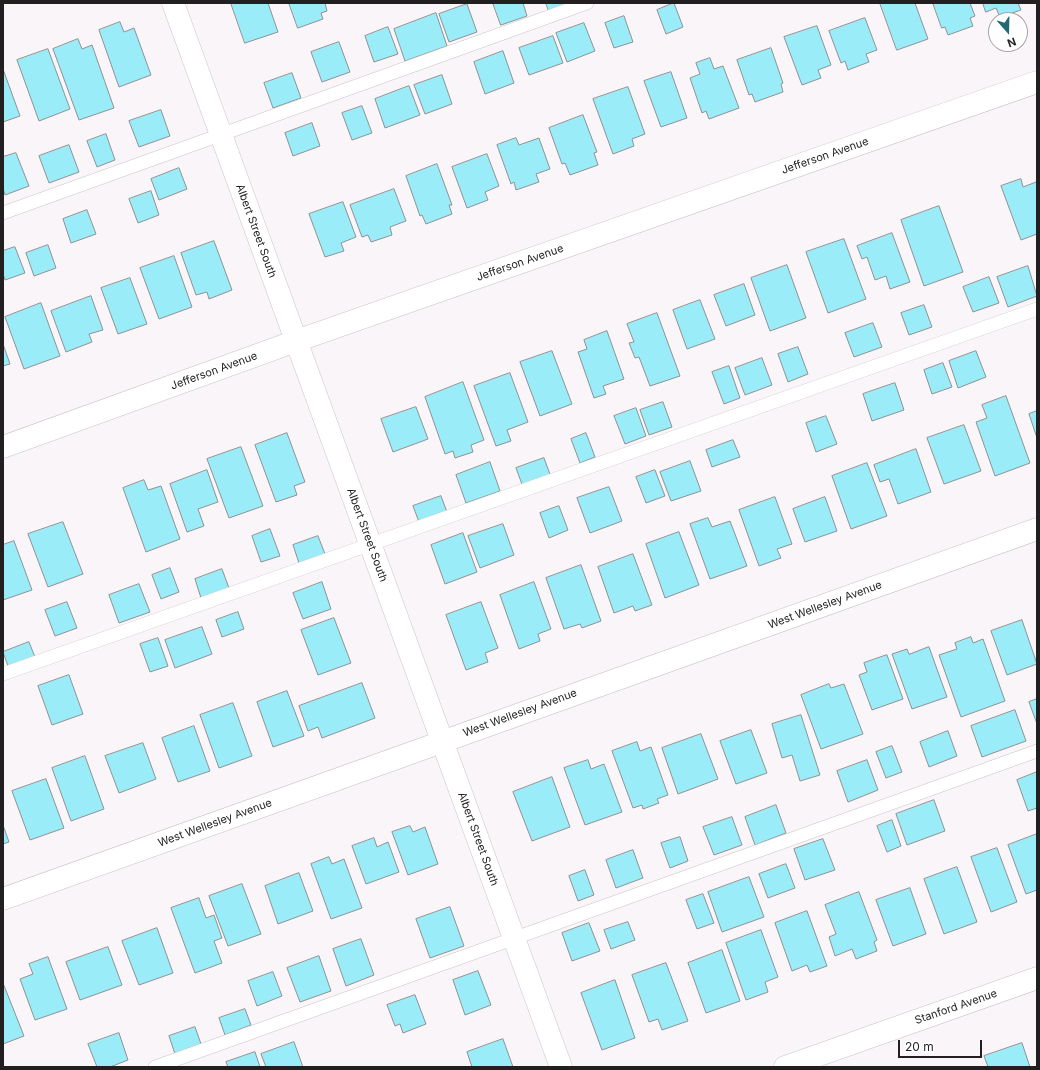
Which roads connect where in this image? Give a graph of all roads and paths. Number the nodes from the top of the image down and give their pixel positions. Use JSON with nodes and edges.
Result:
{"nodes":[{"id":1,"x":173,"y":3,"type":"edge"},
{"id":2,"x":587,"y":3,"type":"edge"},
{"id":3,"x":1037,"y":82,"type":"edge"},
{"id":4,"x":221,"y":134,"type":"junction"},
{"id":5,"x":3,"y":213,"type":"edge"},
{"id":6,"x":1037,"y":309,"type":"edge"},
{"id":7,"x":296,"y":341,"type":"junction"},
{"id":8,"x":3,"y":447,"type":"edge"},
{"id":9,"x":1037,"y":529,"type":"edge"},
{"id":10,"x":370,"y":543,"type":"junction"},
{"id":11,"x":3,"y":674,"type":"edge"},
{"id":12,"x":442,"y":741,"type":"junction"},
{"id":13,"x":1037,"y":751,"type":"edge"},
{"id":14,"x":3,"y":899,"type":"edge"},
{"id":15,"x":514,"y":939,"type":"junction"},
{"id":16,"x":1037,"y":978,"type":"edge"},
{"id":17,"x":155,"y":1067,"type":"edge"},
{"id":18,"x":561,"y":1067,"type":"edge"},
{"id":19,"x":785,"y":1067,"type":"edge"}],
"edges":[{"from":1,"to":4,"type":"street","name":"Albert Street South"},
{"from":2,"to":4,"type":"lane"},
{"from":3,"to":7,"type":"street","name":"Jefferson Avenue"},
{"from":4,"to":5,"type":"lane"},
{"from":4,"to":7,"type":"street","name":"Albert Street South"},
{"from":6,"to":10,"type":"lane"},
{"from":7,"to":8,"type":"street","name":"Jefferson Avenue"},
{"from":7,"to":10,"type":"street","name":"Albert Street South"},
{"from":9,"to":12,"type":"street","name":"West Wellesley Avenue"},
{"from":10,"to":11,"type":"lane"},
{"from":10,"to":12,"type":"street","name":"Albert Street South"},
{"from":12,"to":14,"type":"street","name":"West Wellesley Avenue"},
{"from":12,"to":15,"type":"street","name":"Albert Street South"},
{"from":13,"to":15,"type":"lane"},
{"from":15,"to":17,"type":"lane"},
{"from":15,"to":18,"type":"street","name":"Albert Street South"},
{"from":16,"to":19,"type":"street","name":"Stanford Avenue"}]}
